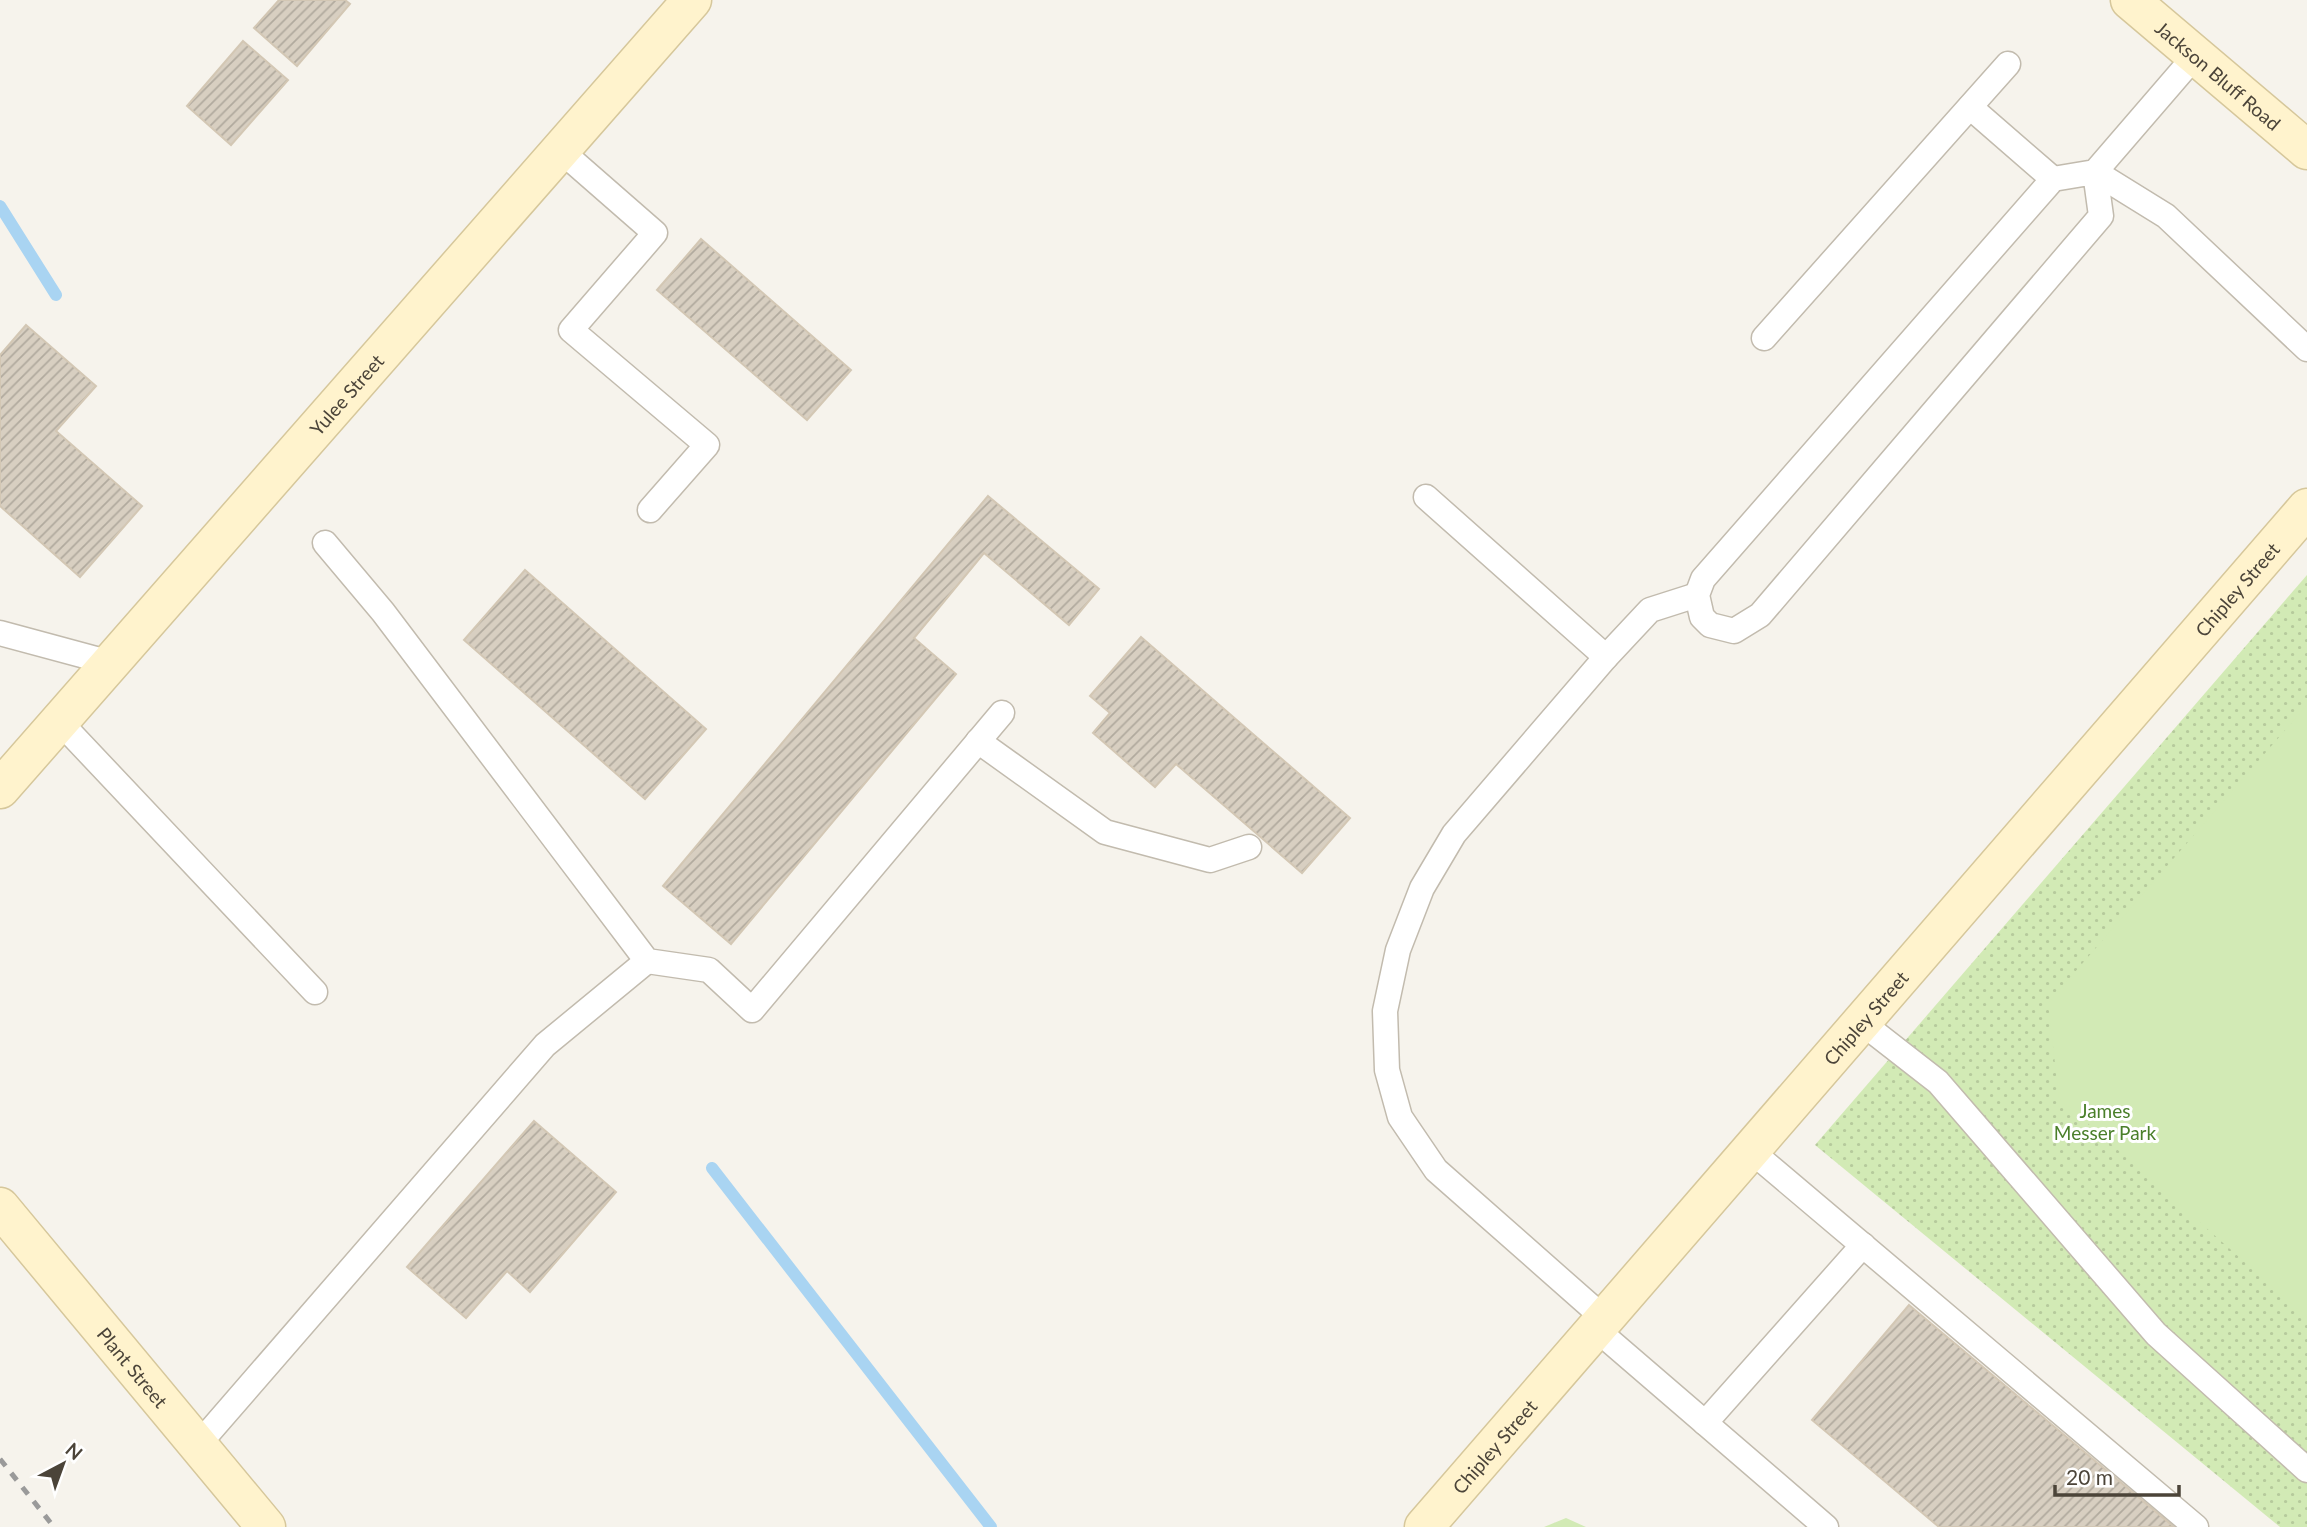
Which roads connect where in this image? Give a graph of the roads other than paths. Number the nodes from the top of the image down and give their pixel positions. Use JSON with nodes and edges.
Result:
{"nodes":[{"id":1,"x":692,"y":0,"type":"edge"},
{"id":2,"x":2130,"y":0,"type":"edge"},
{"id":3,"x":2195,"y":56,"type":"junction"},
{"id":4,"x":2008,"y":64,"type":"dead end"},
{"id":5,"x":1970,"y":107,"type":"junction"},
{"id":6,"x":560,"y":150,"type":"junction"},
{"id":7,"x":2307,"y":150,"type":"edge"},
{"id":8,"x":2095,"y":172,"type":"junction"},
{"id":9,"x":2053,"y":179,"type":"junction"},
{"id":10,"x":1764,"y":338,"type":"dead end"},
{"id":11,"x":2307,"y":349,"type":"edge"},
{"id":12,"x":1426,"y":497,"type":"dead end"},
{"id":13,"x":2307,"y":508,"type":"edge"},
{"id":14,"x":650,"y":510,"type":"dead end"},
{"id":15,"x":325,"y":543,"type":"dead end"},
{"id":16,"x":1697,"y":595,"type":"junction"},
{"id":17,"x":0,"y":633,"type":"edge"},
{"id":18,"x":1606,"y":657,"type":"junction"},
{"id":19,"x":111,"y":663,"type":"junction"},
{"id":20,"x":1002,"y":713,"type":"dead end"},
{"id":21,"x":59,"y":722,"type":"junction"},
{"id":22,"x":978,"y":741,"type":"junction"},
{"id":23,"x":0,"y":789,"type":"edge"},
{"id":24,"x":1249,"y":847,"type":"dead end"},
{"id":25,"x":647,"y":961,"type":"junction"},
{"id":26,"x":315,"y":992,"type":"dead end"},
{"id":27,"x":1861,"y":1022,"type":"junction"},
{"id":28,"x":1751,"y":1150,"type":"junction"},
{"id":29,"x":0,"y":1207,"type":"edge"},
{"id":30,"x":1863,"y":1245,"type":"junction"},
{"id":31,"x":1600,"y":1324,"type":"junction"},
{"id":32,"x":1705,"y":1423,"type":"junction"},
{"id":33,"x":198,"y":1445,"type":"junction"},
{"id":34,"x":2307,"y":1470,"type":"edge"},
{"id":35,"x":266,"y":1527,"type":"edge"},
{"id":36,"x":1424,"y":1527,"type":"edge"},
{"id":37,"x":1826,"y":1527,"type":"edge"},
{"id":38,"x":2196,"y":1527,"type":"edge"}],
"edges":[{"from":1,"to":6,"type":"street","name":"Yulee Street"},
{"from":2,"to":3,"type":"street","name":"Jackson Bluff Road"},
{"from":3,"to":7,"type":"street","name":"Jackson Bluff Road"},
{"from":3,"to":8,"type":"lane"},
{"from":4,"to":5,"type":"lane"},
{"from":5,"to":9,"type":"lane"},
{"from":5,"to":10,"type":"lane"},
{"from":6,"to":14,"type":"lane"},
{"from":6,"to":19,"type":"street","name":"Yulee Street"},
{"from":8,"to":9,"type":"lane"},
{"from":8,"to":11,"type":"lane"},
{"from":8,"to":16,"type":"lane"},
{"from":9,"to":16,"type":"lane"},
{"from":12,"to":18,"type":"lane"},
{"from":13,"to":27,"type":"street","name":"Chipley Street"},
{"from":15,"to":25,"type":"lane"},
{"from":16,"to":18,"type":"lane"},
{"from":17,"to":19,"type":"lane"},
{"from":18,"to":31,"type":"lane"},
{"from":19,"to":21,"type":"street","name":"Yulee Street"},
{"from":20,"to":22,"type":"lane"},
{"from":21,"to":23,"type":"street","name":"Yulee Street"},
{"from":21,"to":26,"type":"lane"},
{"from":22,"to":24,"type":"lane"},
{"from":22,"to":25,"type":"lane"},
{"from":25,"to":33,"type":"lane"},
{"from":27,"to":28,"type":"street","name":"Chipley Street"},
{"from":27,"to":34,"type":"lane"},
{"from":28,"to":30,"type":"lane"},
{"from":28,"to":31,"type":"street","name":"Chipley Street"},
{"from":29,"to":33,"type":"street","name":"Plant Street"},
{"from":30,"to":32,"type":"lane"},
{"from":30,"to":38,"type":"lane"},
{"from":31,"to":32,"type":"lane"},
{"from":31,"to":36,"type":"street","name":"Chipley Street"},
{"from":32,"to":37,"type":"lane"},
{"from":33,"to":35,"type":"street","name":"Plant Street"}]}
